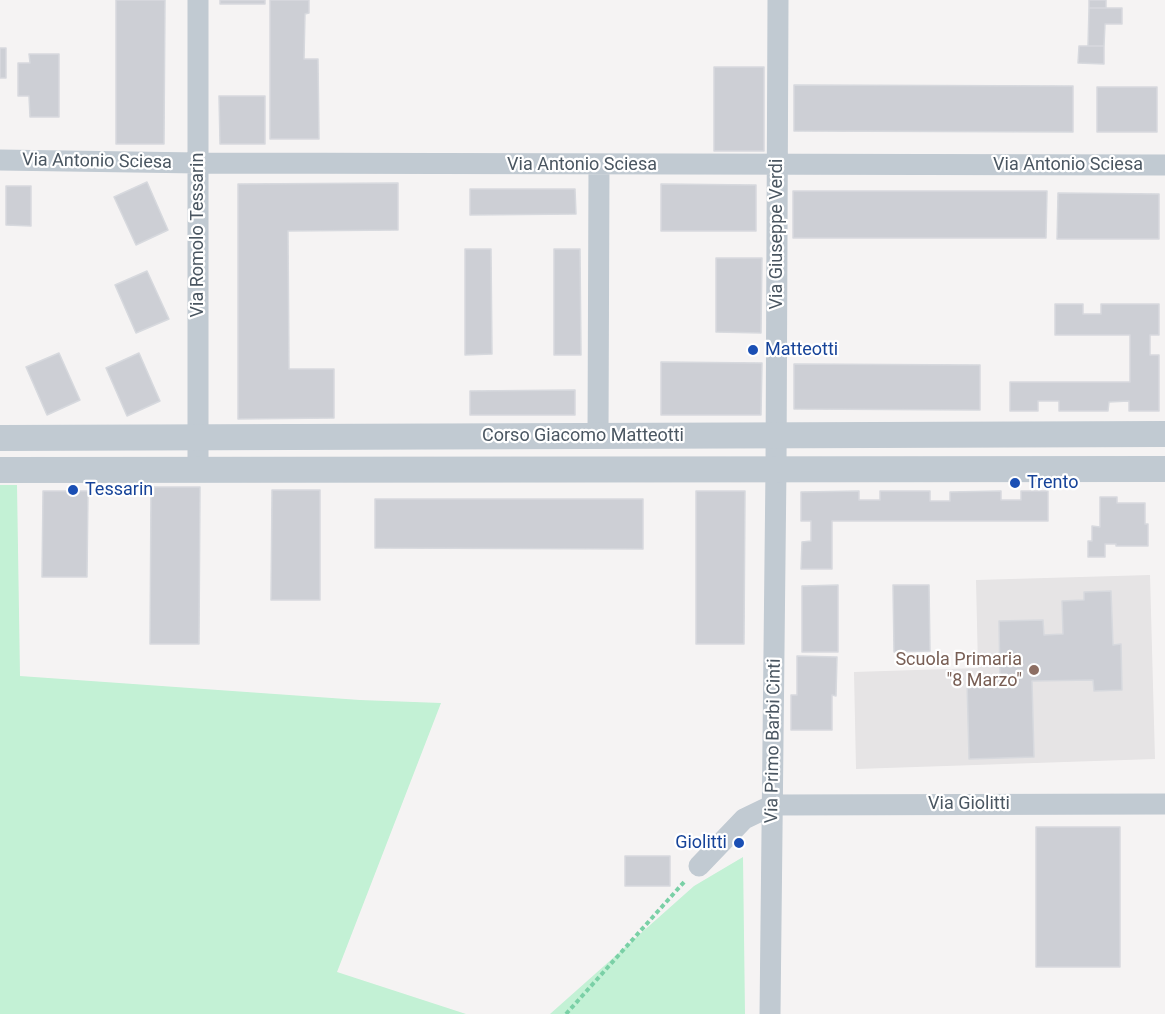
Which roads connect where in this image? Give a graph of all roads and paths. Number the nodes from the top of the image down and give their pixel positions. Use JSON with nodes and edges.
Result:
{"nodes":[{"id":1,"x":198,"y":0,"type":"edge"},
{"id":2,"x":777,"y":0,"type":"edge"},
{"id":3,"x":0,"y":160,"type":"edge"},
{"id":4,"x":198,"y":163,"type":"junction"},
{"id":5,"x":600,"y":165,"type":"junction"},
{"id":6,"x":777,"y":165,"type":"junction"},
{"id":7,"x":1165,"y":165,"type":"edge"},
{"id":8,"x":1165,"y":434,"type":"edge"},
{"id":9,"x":776,"y":435,"type":"junction"},
{"id":10,"x":598,"y":436,"type":"junction"},
{"id":11,"x":0,"y":438,"type":"edge"},
{"id":12,"x":198,"y":438,"type":"junction"},
{"id":13,"x":776,"y":468,"type":"junction"},
{"id":14,"x":1165,"y":469,"type":"edge"},
{"id":15,"x":0,"y":470,"type":"edge"},
{"id":16,"x":198,"y":470,"type":"junction"},
{"id":17,"x":1165,"y":804,"type":"edge"},
{"id":18,"x":773,"y":805,"type":"junction"},
{"id":19,"x":699,"y":866,"type":"joint"},
{"id":20,"x":566,"y":1014,"type":"edge"},
{"id":21,"x":770,"y":1014,"type":"edge"}],
"edges":[{"from":1,"to":4,"type":"street","name":"Via Romolo Tessarin"},
{"from":2,"to":6,"type":"street","name":"Via Giuseppe Verdi"},
{"from":3,"to":4,"type":"street","name":"Via Antonio Sciesa"},
{"from":4,"to":5,"type":"street","name":"Via Antonio Sciesa"},
{"from":4,"to":12,"type":"street","name":"Via Romolo Tessarin"},
{"from":5,"to":6,"type":"street","name":"Via Antonio Sciesa"},
{"from":5,"to":10,"type":"street"},
{"from":6,"to":7,"type":"street","name":"Via Antonio Sciesa"},
{"from":6,"to":9,"type":"street","name":"Via Giuseppe Verdi"},
{"from":8,"to":9,"type":"street","name":"Corso Giacomo Matteotti"},
{"from":9,"to":10,"type":"street","name":"Corso Giacomo Matteotti"},
{"from":9,"to":13,"type":"street","name":"Via Giuseppe Verdi"},
{"from":10,"to":12,"type":"street","name":"Corso Giacomo Matteotti"},
{"from":11,"to":12,"type":"street","name":"Corso Giacomo Matteotti"},
{"from":12,"to":16,"type":"street","name":"Via Romolo Tessarin"},
{"from":13,"to":14,"type":"street","name":"Corso Giacomo Matteotti"},
{"from":13,"to":16,"type":"street","name":"Corso Giacomo Matteotti"},
{"from":13,"to":18,"type":"street","name":"Via Primo Barbi Cinti"},
{"from":15,"to":16,"type":"street","name":"Corso Giacomo Matteotti"},
{"from":17,"to":18,"type":"street","name":"Via Giolitti"},
{"from":18,"to":19,"type":"street"},
{"from":18,"to":21,"type":"street","name":"Via Primo Barbi Cinti"},
{"from":19,"to":20,"type":"path"}]}
